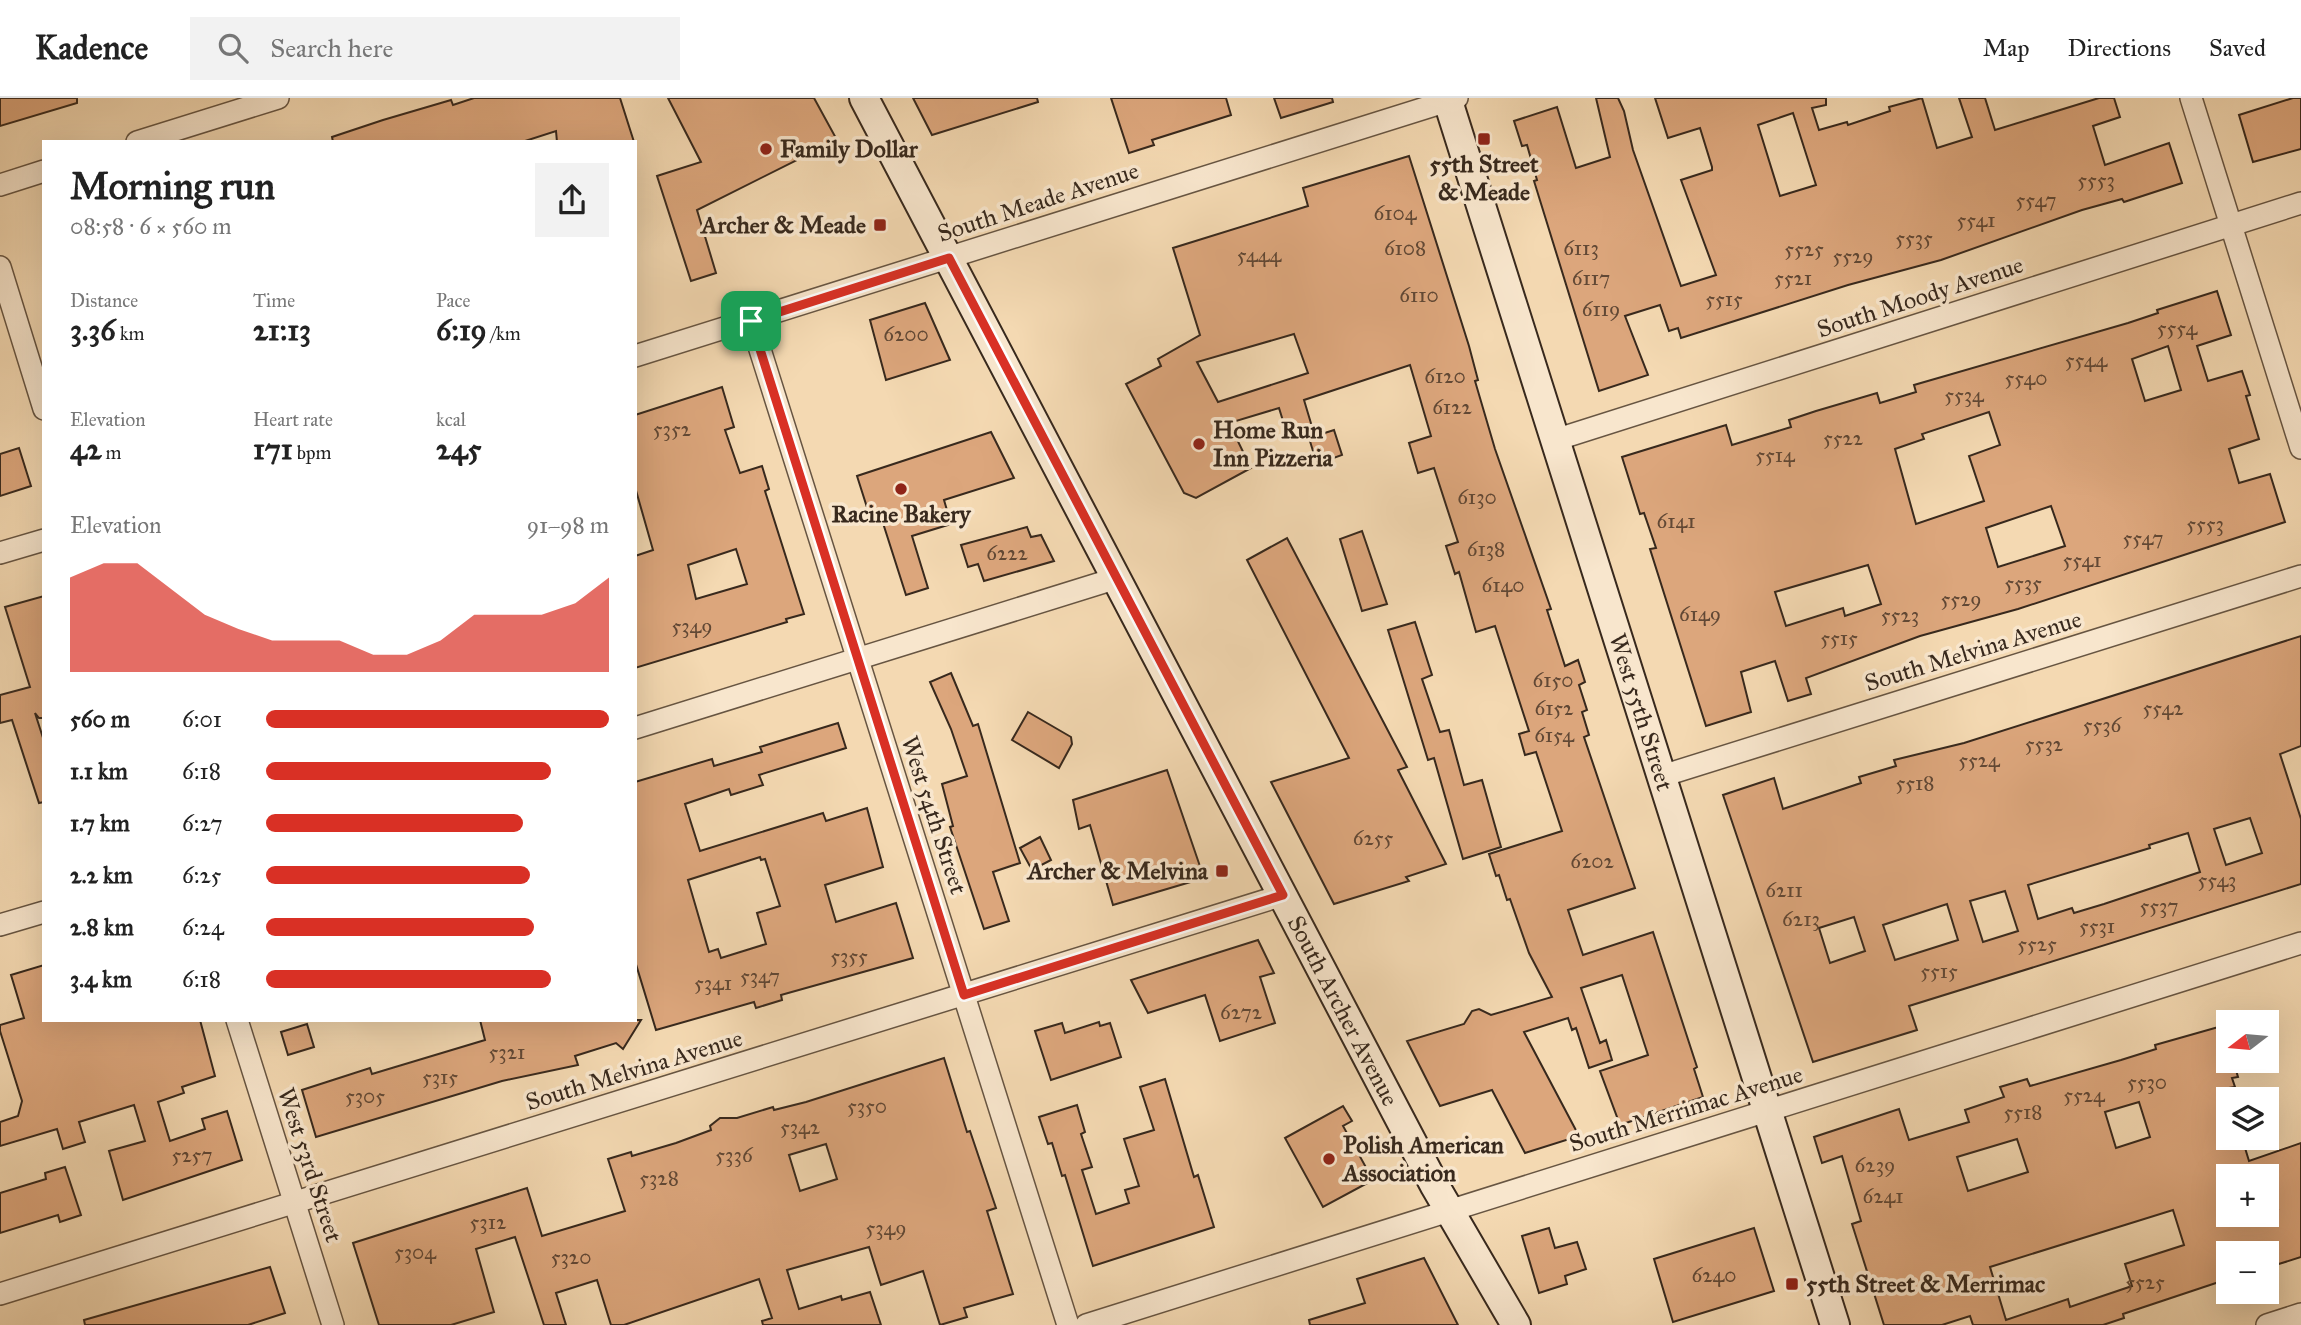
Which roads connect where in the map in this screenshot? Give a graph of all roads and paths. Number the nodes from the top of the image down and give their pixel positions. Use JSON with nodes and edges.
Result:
{"nodes":[{"id":1,"x":278,"y":98,"type":"edge"},
{"id":2,"x":864,"y":98,"type":"edge"},
{"id":3,"x":2191,"y":98,"type":"edge"},
{"id":4,"x":1451,"y":99,"type":"edge"},
{"id":5,"x":143,"y":140,"type":"edge"},
{"id":6,"x":42,"y":172,"type":"edge"},
{"id":7,"x":0,"y":185,"type":"edge"},
{"id":8,"x":2301,"y":203,"type":"edge"},
{"id":9,"x":2231,"y":226,"type":"junction"},
{"id":10,"x":949,"y":258,"type":"junction"},
{"id":11,"x":0,"y":267,"type":"edge"},
{"id":12,"x":751,"y":321,"type":"junction"},
{"id":13,"x":637,"y":355,"type":"edge"},
{"id":14,"x":42,"y":404,"type":"edge"},
{"id":15,"x":1555,"y":440,"type":"junction"},
{"id":16,"x":2301,"y":448,"type":"edge"},
{"id":17,"x":42,"y":541,"type":"edge"},
{"id":18,"x":0,"y":554,"type":"edge"},
{"id":19,"x":2301,"y":576,"type":"edge"},
{"id":20,"x":1117,"y":578,"type":"junction"},
{"id":21,"x":857,"y":658,"type":"junction"},
{"id":22,"x":637,"y":727,"type":"edge"},
{"id":23,"x":1662,"y":776,"type":"junction"},
{"id":24,"x":1283,"y":895,"type":"junction"},
{"id":25,"x":42,"y":913,"type":"edge"},
{"id":26,"x":0,"y":925,"type":"edge"},
{"id":27,"x":2301,"y":943,"type":"edge"},
{"id":28,"x":964,"y":995,"type":"junction"},
{"id":29,"x":238,"y":1022,"type":"edge"},
{"id":30,"x":1768,"y":1111,"type":"junction"},
{"id":31,"x":295,"y":1203,"type":"junction"},
{"id":32,"x":1449,"y":1212,"type":"junction"},
{"id":33,"x":0,"y":1294,"type":"edge"},
{"id":34,"x":2301,"y":1314,"type":"edge"},
{"id":35,"x":333,"y":1325,"type":"edge"},
{"id":36,"x":1068,"y":1325,"type":"edge"},
{"id":37,"x":1086,"y":1325,"type":"edge"},
{"id":38,"x":1516,"y":1325,"type":"edge"},
{"id":39,"x":1835,"y":1325,"type":"edge"},
{"id":40,"x":2267,"y":1325,"type":"edge"}],
"edges":[{"from":1,"to":5,"type":"street"},
{"from":2,"to":10,"type":"main road","name":"South Archer Avenue"},
{"from":3,"to":9,"type":"street"},
{"from":4,"to":10,"type":"street","name":"South Meade Avenue"},
{"from":4,"to":15,"type":"main road","name":"West 55th Street"},
{"from":6,"to":7,"type":"street"},
{"from":8,"to":9,"type":"street","name":"South Moody Avenue"},
{"from":9,"to":15,"type":"street","name":"South Moody Avenue"},
{"from":9,"to":16,"type":"street"},
{"from":10,"to":12,"type":"street","name":"South Meade Avenue"},
{"from":10,"to":20,"type":"main road","name":"South Archer Avenue"},
{"from":11,"to":14,"type":"street"},
{"from":12,"to":13,"type":"street","name":"South Meade Avenue"},
{"from":12,"to":21,"type":"street","name":"West 54th Street"},
{"from":15,"to":23,"type":"main road","name":"West 55th Street"},
{"from":17,"to":18,"type":"street"},
{"from":19,"to":23,"type":"street","name":"South Melvina Avenue"},
{"from":20,"to":21,"type":"street"},
{"from":20,"to":24,"type":"main road","name":"South Archer Avenue"},
{"from":21,"to":22,"type":"street"},
{"from":21,"to":28,"type":"street","name":"West 54th Street"},
{"from":23,"to":30,"type":"main road","name":"West 55th Street"},
{"from":24,"to":28,"type":"street","name":"South Melvina Avenue"},
{"from":24,"to":32,"type":"main road","name":"South Archer Avenue"},
{"from":25,"to":26,"type":"street"},
{"from":27,"to":30,"type":"street","name":"South Merrimac Avenue"},
{"from":28,"to":31,"type":"street","name":"South Melvina Avenue"},
{"from":28,"to":36,"type":"street","name":"West 54th Street"},
{"from":29,"to":31,"type":"street","name":"West 53rd Street"},
{"from":30,"to":32,"type":"street","name":"South Merrimac Avenue"},
{"from":30,"to":39,"type":"main road","name":"West 55th Street"},
{"from":31,"to":33,"type":"street","name":"South Melvina Avenue"},
{"from":31,"to":35,"type":"street","name":"West 53rd Street"},
{"from":32,"to":37,"type":"street","name":"South Merrimac Avenue"},
{"from":32,"to":38,"type":"main road","name":"South Archer Avenue"},
{"from":34,"to":40,"type":"street"}]}
